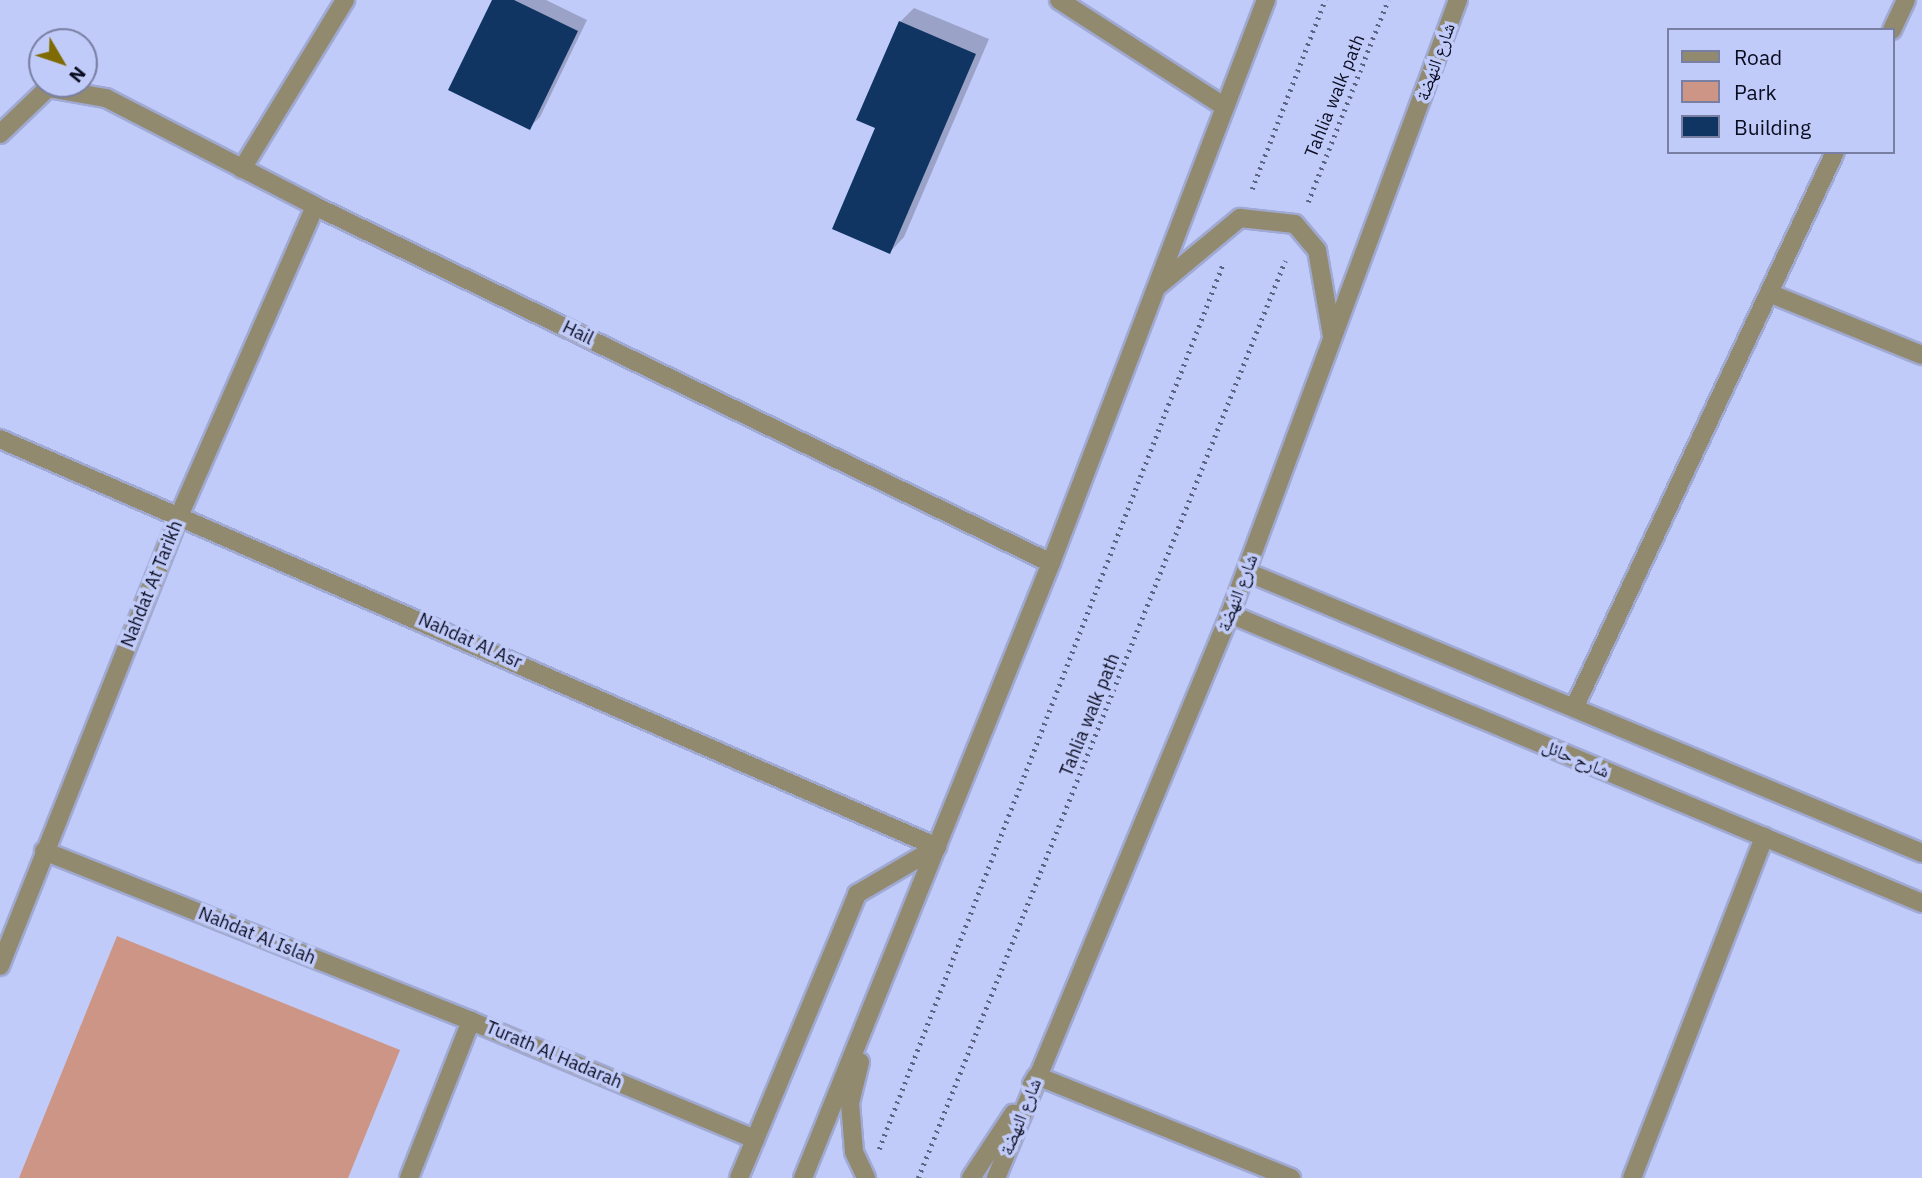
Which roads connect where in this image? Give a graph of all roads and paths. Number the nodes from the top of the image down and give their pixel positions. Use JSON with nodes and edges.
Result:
{"nodes":[{"id":1,"x":345,"y":0,"type":"edge"},
{"id":2,"x":1059,"y":0,"type":"edge"},
{"id":3,"x":1266,"y":0,"type":"edge"},
{"id":4,"x":1325,"y":0,"type":"edge"},
{"id":5,"x":1388,"y":0,"type":"edge"},
{"id":6,"x":1458,"y":0,"type":"edge"},
{"id":7,"x":1906,"y":0,"type":"edge"},
{"id":8,"x":1893,"y":28,"type":"edge"},
{"id":9,"x":1225,"y":107,"type":"junction"},
{"id":10,"x":0,"y":134,"type":"edge"},
{"id":11,"x":1834,"y":154,"type":"edge"},
{"id":12,"x":242,"y":169,"type":"junction"},
{"id":13,"x":1252,"y":189,"type":"dead end"},
{"id":14,"x":1308,"y":202,"type":"dead end"},
{"id":15,"x":315,"y":206,"type":"junction"},
{"id":16,"x":1229,"y":250,"type":"dead end"},
{"id":17,"x":1284,"y":261,"type":"dead end"},
{"id":18,"x":1156,"y":288,"type":"junction"},
{"id":19,"x":1769,"y":293,"type":"junction"},
{"id":20,"x":1333,"y":340,"type":"junction"},
{"id":21,"x":1922,"y":355,"type":"edge"},
{"id":22,"x":0,"y":439,"type":"edge"},
{"id":23,"x":180,"y":514,"type":"junction"},
{"id":24,"x":1052,"y":563,"type":"junction"},
{"id":25,"x":1247,"y":572,"type":"junction"},
{"id":26,"x":1230,"y":614,"type":"junction"},
{"id":27,"x":1574,"y":708,"type":"junction"},
{"id":28,"x":1764,"y":837,"type":"junction"},
{"id":29,"x":937,"y":847,"type":"junction"},
{"id":30,"x":44,"y":851,"type":"junction"},
{"id":31,"x":1922,"y":853,"type":"edge"},
{"id":32,"x":1922,"y":903,"type":"edge"},
{"id":33,"x":0,"y":966,"type":"edge"},
{"id":34,"x":872,"y":1011,"type":"junction"},
{"id":35,"x":471,"y":1021,"type":"junction"},
{"id":36,"x":1037,"y":1076,"type":"junction"},
{"id":37,"x":755,"y":1139,"type":"junction"},
{"id":38,"x":876,"y":1157,"type":"dead end"},
{"id":39,"x":409,"y":1178,"type":"edge"},
{"id":40,"x":739,"y":1178,"type":"edge"},
{"id":41,"x":803,"y":1178,"type":"edge"},
{"id":42,"x":866,"y":1178,"type":"edge"},
{"id":43,"x":918,"y":1178,"type":"edge"},
{"id":44,"x":971,"y":1178,"type":"edge"},
{"id":45,"x":996,"y":1178,"type":"edge"},
{"id":46,"x":1291,"y":1178,"type":"edge"},
{"id":47,"x":1632,"y":1178,"type":"edge"}],
"edges":[{"from":1,"to":12,"type":"street"},
{"from":2,"to":9,"type":"street"},
{"from":3,"to":9,"type":"street"},
{"from":4,"to":13,"type":"path"},
{"from":5,"to":14,"type":"path","name":"Tahlia walk path"},
{"from":6,"to":20,"type":"street","name":"شارع النهضة"},
{"from":7,"to":8,"type":"street"},
{"from":9,"to":18,"type":"street"},
{"from":10,"to":12,"type":"street","name":"Hail"},
{"from":11,"to":19,"type":"street"},
{"from":12,"to":15,"type":"street","name":"Hail"},
{"from":15,"to":23,"type":"street","name":"Nahdat At Tarikh"},
{"from":15,"to":24,"type":"street","name":"Hail"},
{"from":16,"to":38,"type":"path"},
{"from":17,"to":43,"type":"path","name":"Tahlia walk path"},
{"from":18,"to":20,"type":"street"},
{"from":18,"to":24,"type":"street"},
{"from":19,"to":21,"type":"street"},
{"from":19,"to":27,"type":"street"},
{"from":20,"to":25,"type":"street","name":"شارع النهضة"},
{"from":22,"to":23,"type":"street","name":"Nahdat Al Asr"},
{"from":23,"to":29,"type":"street","name":"Nahdat Al Asr"},
{"from":23,"to":30,"type":"street","name":"Nahdat At Tarikh"},
{"from":24,"to":29,"type":"street"},
{"from":25,"to":26,"type":"street","name":"شارع النهضة"},
{"from":25,"to":27,"type":"street"},
{"from":26,"to":28,"type":"street","name":"شارح حائل"},
{"from":26,"to":36,"type":"street","name":"شارع النهضة"},
{"from":27,"to":31,"type":"street"},
{"from":28,"to":32,"type":"street","name":"شارح حائل"},
{"from":28,"to":47,"type":"street"},
{"from":29,"to":34,"type":"street"},
{"from":29,"to":37,"type":"street"},
{"from":30,"to":33,"type":"street","name":"Nahdat At Tarikh"},
{"from":30,"to":35,"type":"street","name":"Nahdat Al Islah"},
{"from":34,"to":41,"type":"street"},
{"from":34,"to":42,"type":"street"},
{"from":35,"to":37,"type":"street","name":"Turath Al Hadarah"},
{"from":35,"to":39,"type":"street","name":"Turath Al Hadarah"},
{"from":36,"to":44,"type":"street"},
{"from":36,"to":45,"type":"street","name":"شارع النهضة"},
{"from":36,"to":46,"type":"street"},
{"from":37,"to":40,"type":"street"}]}
